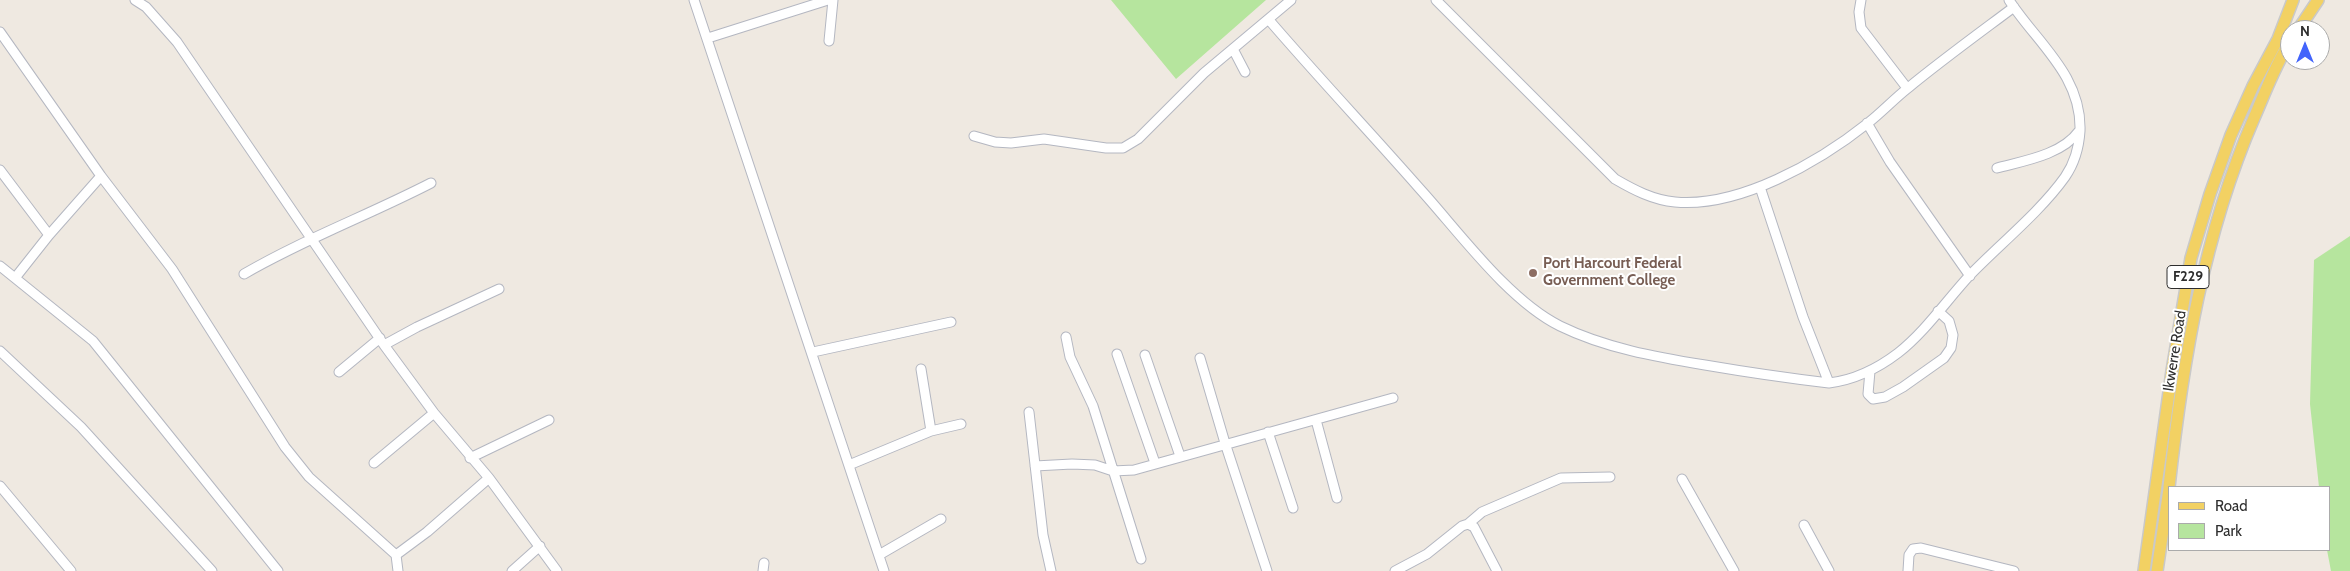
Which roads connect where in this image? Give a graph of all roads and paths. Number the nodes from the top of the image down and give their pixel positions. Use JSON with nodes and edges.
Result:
{"nodes":[{"id":1,"x":135,"y":0,"type":"edge"},
{"id":2,"x":694,"y":0,"type":"edge"},
{"id":3,"x":828,"y":0,"type":"edge"},
{"id":4,"x":833,"y":0,"type":"edge"},
{"id":5,"x":1291,"y":0,"type":"edge"},
{"id":6,"x":1436,"y":0,"type":"edge"},
{"id":7,"x":1861,"y":0,"type":"edge"},
{"id":8,"x":2293,"y":0,"type":"edge"},
{"id":9,"x":2318,"y":0,"type":"edge"},
{"id":10,"x":817,"y":2,"type":"edge"},
{"id":11,"x":2011,"y":3,"type":"edge"},
{"id":12,"x":1269,"y":20,"type":"junction"},
{"id":13,"x":2305,"y":20,"type":"edge"},
{"id":14,"x":0,"y":32,"type":"edge"},
{"id":15,"x":708,"y":38,"type":"junction"},
{"id":16,"x":829,"y":41,"type":"dead end"},
{"id":17,"x":1233,"y":49,"type":"junction"},
{"id":18,"x":2280,"y":62,"type":"edge"},
{"id":19,"x":1245,"y":72,"type":"dead end"},
{"id":20,"x":1907,"y":88,"type":"junction"},
{"id":21,"x":1867,"y":124,"type":"junction"},
{"id":22,"x":2080,"y":129,"type":"junction"},
{"id":23,"x":974,"y":136,"type":"dead end"},
{"id":24,"x":1996,"y":168,"type":"dead end"},
{"id":25,"x":0,"y":170,"type":"edge"},
{"id":26,"x":101,"y":176,"type":"junction"},
{"id":27,"x":431,"y":183,"type":"dead end"},
{"id":28,"x":1760,"y":187,"type":"junction"},
{"id":29,"x":49,"y":235,"type":"junction"},
{"id":30,"x":313,"y":238,"type":"junction"},
{"id":31,"x":0,"y":266,"type":"edge"},
{"id":32,"x":244,"y":274,"type":"dead end"},
{"id":33,"x":1970,"y":276,"type":"junction"},
{"id":34,"x":15,"y":278,"type":"junction"},
{"id":35,"x":499,"y":290,"type":"dead end"},
{"id":36,"x":1938,"y":311,"type":"junction"},
{"id":37,"x":951,"y":322,"type":"dead end"},
{"id":38,"x":1066,"y":337,"type":"dead end"},
{"id":39,"x":382,"y":341,"type":"junction"},
{"id":40,"x":0,"y":351,"type":"edge"},
{"id":41,"x":812,"y":352,"type":"junction"},
{"id":42,"x":1117,"y":354,"type":"dead end"},
{"id":43,"x":1145,"y":356,"type":"dead end"},
{"id":44,"x":1200,"y":358,"type":"dead end"},
{"id":45,"x":921,"y":369,"type":"dead end"},
{"id":46,"x":1870,"y":371,"type":"junction"},
{"id":47,"x":339,"y":372,"type":"dead end"},
{"id":48,"x":1829,"y":383,"type":"junction"},
{"id":49,"x":1393,"y":398,"type":"dead end"},
{"id":50,"x":1029,"y":412,"type":"dead end"},
{"id":51,"x":434,"y":413,"type":"junction"},
{"id":52,"x":549,"y":420,"type":"dead end"},
{"id":53,"x":1316,"y":420,"type":"junction"},
{"id":54,"x":961,"y":424,"type":"dead end"},
{"id":55,"x":932,"y":431,"type":"junction"},
{"id":56,"x":1268,"y":432,"type":"junction"},
{"id":57,"x":1225,"y":443,"type":"junction"},
{"id":58,"x":1180,"y":456,"type":"junction"},
{"id":59,"x":470,"y":458,"type":"junction"},
{"id":60,"x":374,"y":463,"type":"dead end"},
{"id":61,"x":1155,"y":463,"type":"junction"},
{"id":62,"x":849,"y":466,"type":"junction"},
{"id":63,"x":1035,"y":466,"type":"junction"},
{"id":64,"x":1113,"y":471,"type":"junction"},
{"id":65,"x":1610,"y":477,"type":"dead end"},
{"id":66,"x":489,"y":478,"type":"junction"},
{"id":67,"x":1682,"y":479,"type":"dead end"},
{"id":68,"x":0,"y":486,"type":"edge"},
{"id":69,"x":2169,"y":486,"type":"edge"},
{"id":70,"x":2168,"y":495,"type":"edge"},
{"id":71,"x":1337,"y":498,"type":"dead end"},
{"id":72,"x":1293,"y":508,"type":"dead end"},
{"id":73,"x":941,"y":519,"type":"dead end"},
{"id":74,"x":1468,"y":524,"type":"junction"},
{"id":75,"x":1804,"y":525,"type":"dead end"},
{"id":76,"x":540,"y":546,"type":"junction"},
{"id":77,"x":396,"y":555,"type":"junction"},
{"id":78,"x":879,"y":555,"type":"junction"},
{"id":79,"x":1141,"y":559,"type":"dead end"},
{"id":80,"x":71,"y":571,"type":"edge"},
{"id":81,"x":212,"y":571,"type":"edge"},
{"id":82,"x":278,"y":571,"type":"edge"},
{"id":83,"x":398,"y":571,"type":"edge"},
{"id":84,"x":512,"y":571,"type":"edge"},
{"id":85,"x":557,"y":571,"type":"edge"},
{"id":86,"x":884,"y":571,"type":"edge"},
{"id":87,"x":1051,"y":571,"type":"edge"},
{"id":88,"x":1267,"y":571,"type":"edge"},
{"id":89,"x":1395,"y":571,"type":"edge"},
{"id":90,"x":1497,"y":571,"type":"edge"},
{"id":91,"x":1734,"y":571,"type":"edge"},
{"id":92,"x":1829,"y":571,"type":"edge"},
{"id":93,"x":1908,"y":571,"type":"edge"},
{"id":94,"x":2013,"y":571,"type":"edge"},
{"id":95,"x":2144,"y":571,"type":"edge"},
{"id":96,"x":2157,"y":571,"type":"edge"}],
"edges":[{"from":1,"to":30,"type":"street"},
{"from":2,"to":15,"type":"street"},
{"from":3,"to":10,"type":"street"},
{"from":4,"to":16,"type":"street"},
{"from":5,"to":12,"type":"street"},
{"from":6,"to":28,"type":"street"},
{"from":7,"to":20,"type":"street"},
{"from":8,"to":95,"type":"main road","name":"Ikwerre Road","number":"F229"},
{"from":9,"to":13,"type":"main road"},
{"from":10,"to":15,"type":"street"},
{"from":11,"to":20,"type":"street"},
{"from":11,"to":22,"type":"street"},
{"from":12,"to":17,"type":"street"},
{"from":12,"to":48,"type":"street"},
{"from":14,"to":26,"type":"street"},
{"from":15,"to":41,"type":"street"},
{"from":17,"to":19,"type":"street"},
{"from":17,"to":23,"type":"street"},
{"from":18,"to":69,"type":"main road","name":"Ikwerre Road","number":"F229"},
{"from":20,"to":21,"type":"street"},
{"from":21,"to":28,"type":"street"},
{"from":21,"to":33,"type":"street"},
{"from":22,"to":24,"type":"street"},
{"from":22,"to":33,"type":"street"},
{"from":25,"to":29,"type":"street"},
{"from":26,"to":29,"type":"street"},
{"from":26,"to":77,"type":"street"},
{"from":27,"to":30,"type":"street"},
{"from":28,"to":48,"type":"street"},
{"from":29,"to":34,"type":"street"},
{"from":30,"to":32,"type":"street"},
{"from":30,"to":39,"type":"street"},
{"from":31,"to":34,"type":"street"},
{"from":33,"to":36,"type":"street"},
{"from":34,"to":82,"type":"street"},
{"from":35,"to":39,"type":"street"},
{"from":36,"to":46,"type":"street"},
{"from":36,"to":46,"type":"street"},
{"from":37,"to":41,"type":"street"},
{"from":38,"to":64,"type":"street"},
{"from":39,"to":47,"type":"street"},
{"from":39,"to":51,"type":"street"},
{"from":40,"to":81,"type":"street"},
{"from":41,"to":62,"type":"street"},
{"from":42,"to":61,"type":"street"},
{"from":43,"to":58,"type":"street"},
{"from":44,"to":57,"type":"street"},
{"from":45,"to":55,"type":"street"},
{"from":46,"to":48,"type":"street"},
{"from":49,"to":53,"type":"street"},
{"from":50,"to":63,"type":"street"},
{"from":51,"to":59,"type":"street"},
{"from":51,"to":60,"type":"street"},
{"from":52,"to":59,"type":"street"},
{"from":53,"to":56,"type":"street"},
{"from":53,"to":71,"type":"street"},
{"from":54,"to":55,"type":"street"},
{"from":55,"to":62,"type":"street"},
{"from":56,"to":57,"type":"street"},
{"from":56,"to":72,"type":"street"},
{"from":57,"to":58,"type":"street"},
{"from":57,"to":88,"type":"street"},
{"from":58,"to":61,"type":"street"},
{"from":59,"to":66,"type":"street"},
{"from":61,"to":64,"type":"street"},
{"from":62,"to":78,"type":"street"},
{"from":63,"to":64,"type":"street"},
{"from":63,"to":87,"type":"street"},
{"from":64,"to":79,"type":"street"},
{"from":65,"to":74,"type":"street"},
{"from":66,"to":76,"type":"street"},
{"from":66,"to":77,"type":"street"},
{"from":67,"to":91,"type":"street"},
{"from":68,"to":80,"type":"street"},
{"from":70,"to":96,"type":"main road","name":"Ikwerre Road","number":"F229"},
{"from":73,"to":78,"type":"street"},
{"from":74,"to":89,"type":"street"},
{"from":74,"to":90,"type":"street"},
{"from":75,"to":92,"type":"street"},
{"from":76,"to":84,"type":"street"},
{"from":76,"to":85,"type":"street"},
{"from":77,"to":83,"type":"street"},
{"from":78,"to":86,"type":"street"},
{"from":93,"to":94,"type":"street"}]}
